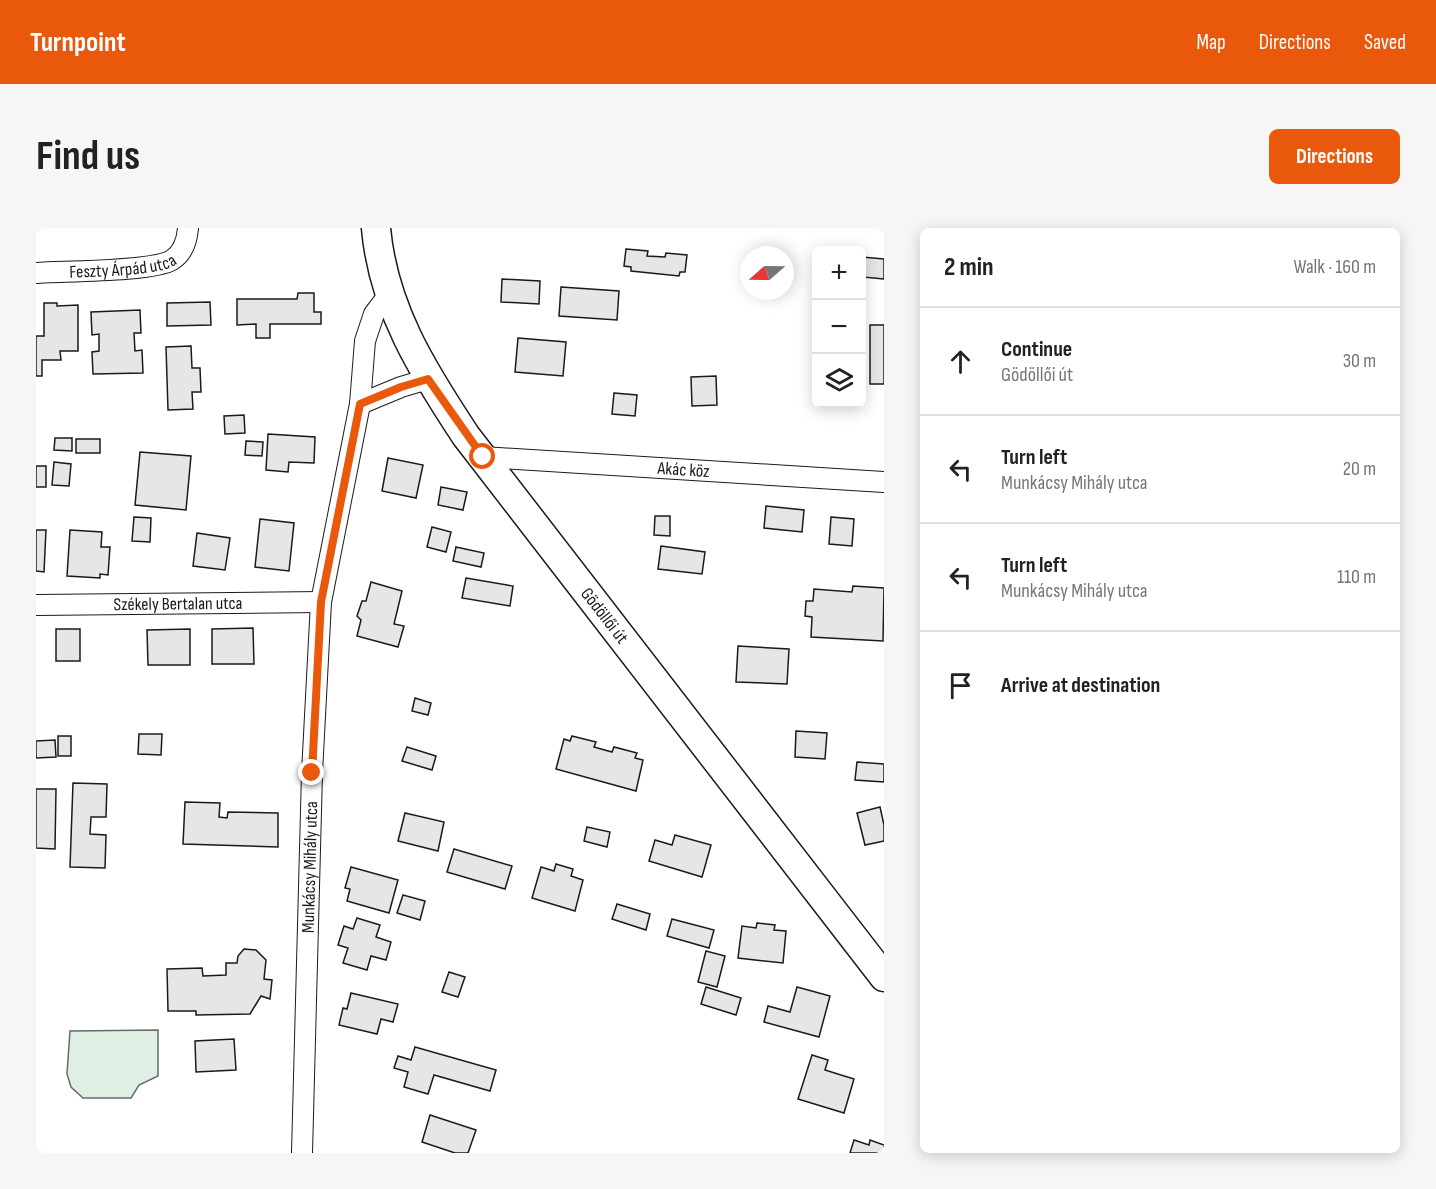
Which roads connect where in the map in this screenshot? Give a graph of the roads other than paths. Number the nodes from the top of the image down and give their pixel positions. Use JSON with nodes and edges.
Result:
{"nodes":[{"id":1,"x":188,"y":228,"type":"edge"},
{"id":2,"x":376,"y":228,"type":"edge"},
{"id":3,"x":36,"y":273,"type":"edge"},
{"id":4,"x":390,"y":292,"type":"junction"},
{"id":5,"x":428,"y":379,"type":"junction"},
{"id":6,"x":360,"y":404,"type":"junction"},
{"id":7,"x":483,"y":457,"type":"junction"},
{"id":8,"x":884,"y":482,"type":"edge"},
{"id":9,"x":321,"y":602,"type":"junction"},
{"id":10,"x":36,"y":605,"type":"edge"},
{"id":11,"x":884,"y":977,"type":"edge"},
{"id":12,"x":302,"y":1153,"type":"edge"}],
"edges":[{"from":1,"to":3,"type":"street","name":"Feszty Árpád utca"},
{"from":2,"to":4,"type":"main road","name":"Gödöllői út"},
{"from":4,"to":5,"type":"main road","name":"Gödöllői út"},
{"from":4,"to":6,"type":"street","name":"Munkácsy Mihály utca"},
{"from":5,"to":6,"type":"street"},
{"from":5,"to":7,"type":"main road","name":"Gödöllői út"},
{"from":6,"to":9,"type":"street","name":"Munkácsy Mihály utca"},
{"from":7,"to":8,"type":"street","name":"Akác köz"},
{"from":7,"to":11,"type":"main road","name":"Gödöllői út"},
{"from":9,"to":10,"type":"street","name":"Székely Bertalan utca"},
{"from":9,"to":12,"type":"street","name":"Munkácsy Mihály utca"}]}
